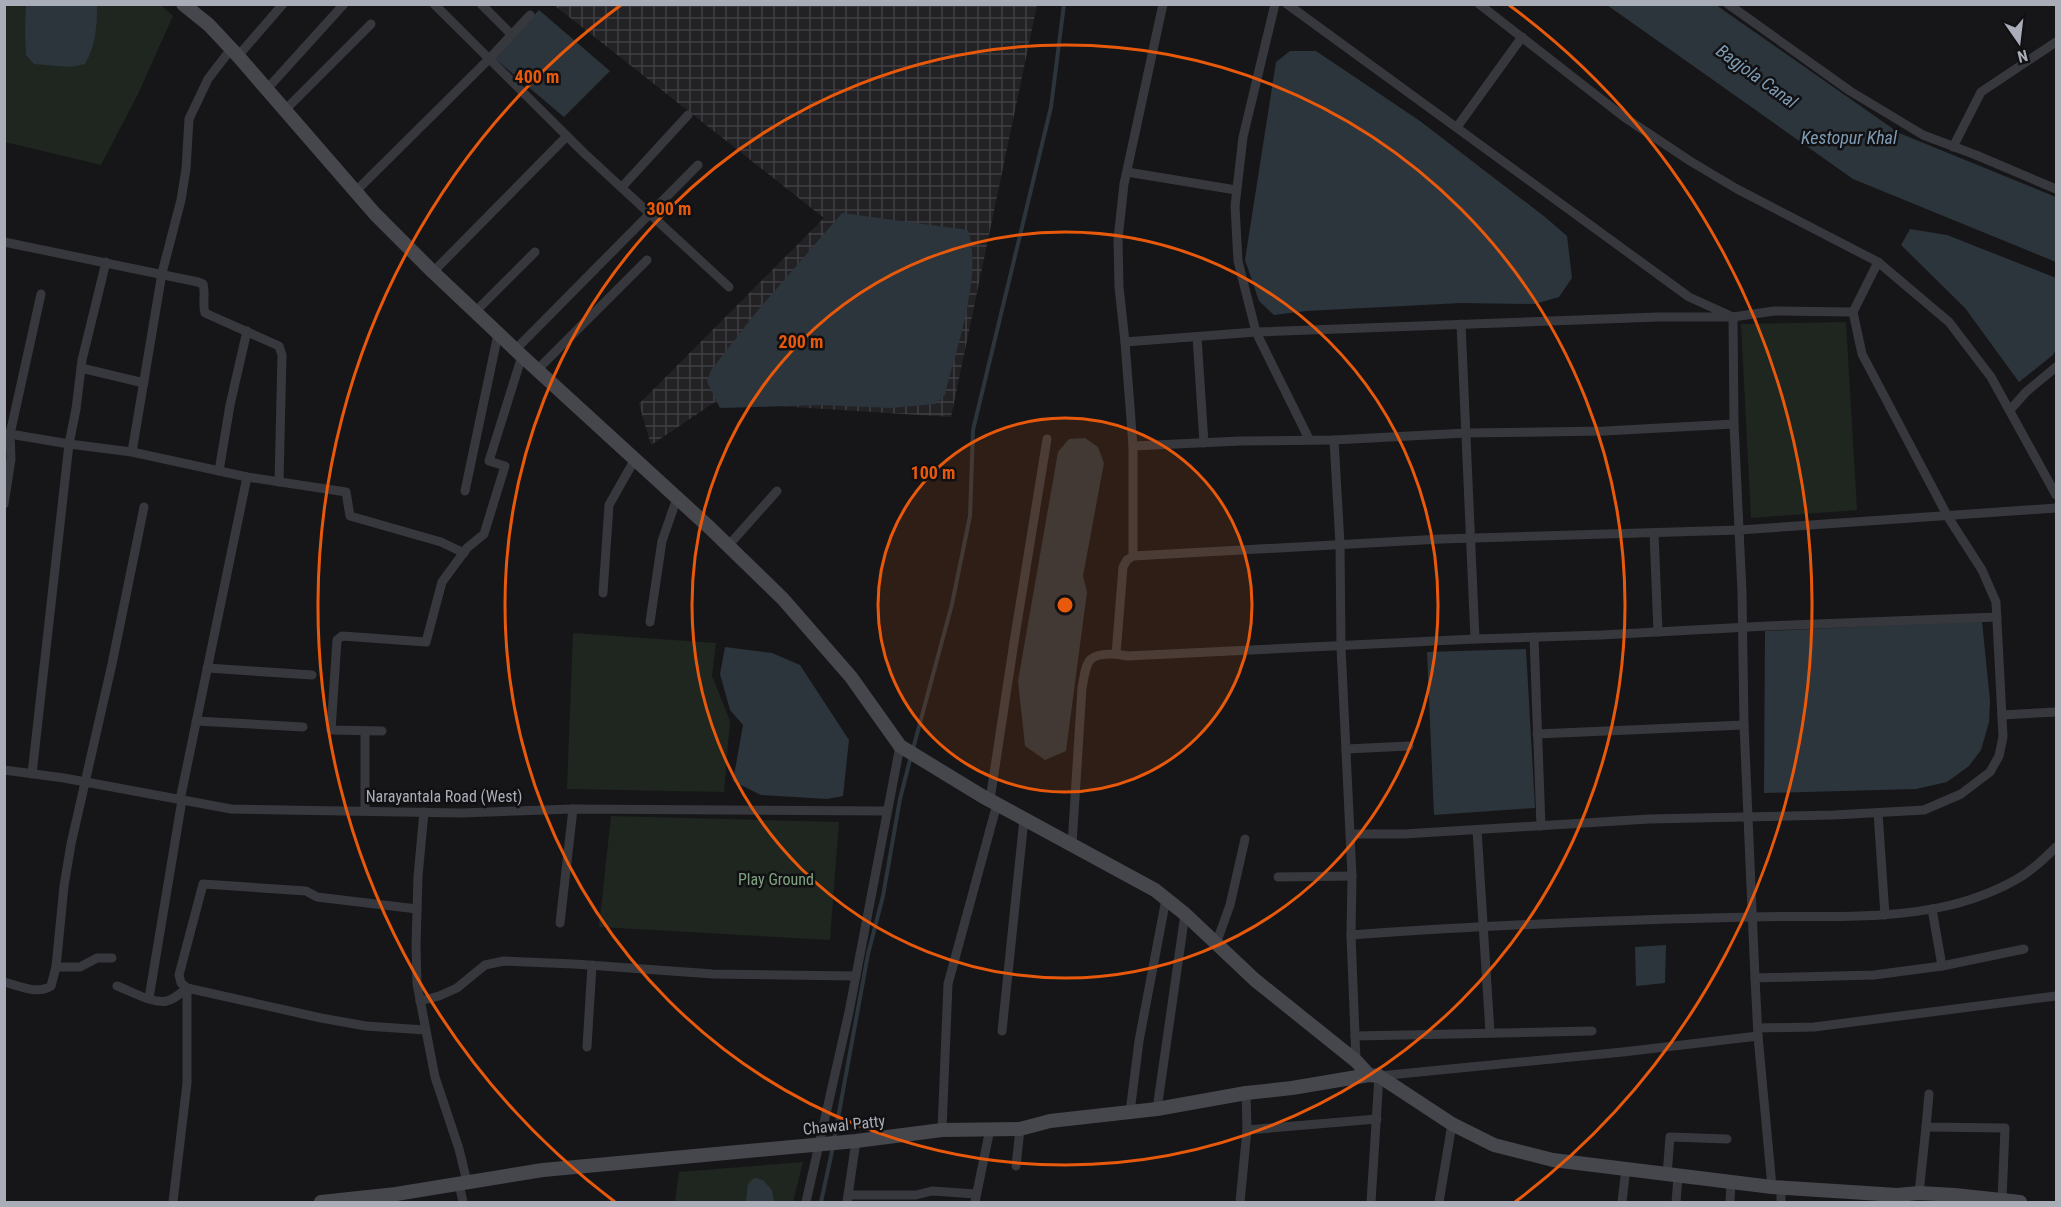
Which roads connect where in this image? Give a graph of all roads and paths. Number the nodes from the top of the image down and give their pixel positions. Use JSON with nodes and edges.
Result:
{"nodes":[{"id":1,"x":183,"y":4,"type":"edge"},
{"id":2,"x":283,"y":4,"type":"edge"},
{"id":3,"x":344,"y":4,"type":"edge"},
{"id":4,"x":434,"y":4,"type":"edge"},
{"id":5,"x":481,"y":4,"type":"edge"},
{"id":6,"x":1163,"y":4,"type":"edge"},
{"id":7,"x":1275,"y":4,"type":"edge"},
{"id":8,"x":1287,"y":4,"type":"edge"},
{"id":9,"x":1479,"y":4,"type":"edge"},
{"id":10,"x":1728,"y":4,"type":"edge"},
{"id":11,"x":530,"y":15,"type":"dead end"},
{"id":12,"x":371,"y":24,"type":"dead end"},
{"id":13,"x":512,"y":35,"type":"junction"},
{"id":14,"x":1522,"y":37,"type":"junction"},
{"id":15,"x":2056,"y":42,"type":"edge"},
{"id":16,"x":234,"y":52,"type":"junction"},
{"id":17,"x":489,"y":59,"type":"junction"},
{"id":18,"x":267,"y":89,"type":"junction"},
{"id":19,"x":285,"y":110,"type":"junction"},
{"id":20,"x":688,"y":115,"type":"dead end"},
{"id":21,"x":1457,"y":127,"type":"junction"},
{"id":22,"x":567,"y":136,"type":"junction"},
{"id":23,"x":1953,"y":147,"type":"junction"},
{"id":24,"x":698,"y":165,"type":"dead end"},
{"id":25,"x":1127,"y":172,"type":"junction"},
{"id":26,"x":622,"y":187,"type":"junction"},
{"id":27,"x":2056,"y":189,"type":"edge"},
{"id":28,"x":1236,"y":190,"type":"junction"},
{"id":29,"x":356,"y":191,"type":"junction"},
{"id":30,"x":650,"y":213,"type":"junction"},
{"id":31,"x":4,"y":242,"type":"edge"},
{"id":32,"x":535,"y":252,"type":"dead end"},
{"id":33,"x":647,"y":260,"type":"dead end"},
{"id":34,"x":106,"y":262,"type":"junction"},
{"id":35,"x":1878,"y":262,"type":"junction"},
{"id":36,"x":433,"y":272,"type":"junction"},
{"id":37,"x":162,"y":273,"type":"junction"},
{"id":38,"x":729,"y":287,"type":"dead end"},
{"id":39,"x":41,"y":294,"type":"dead end"},
{"id":40,"x":475,"y":312,"type":"junction"},
{"id":41,"x":1853,"y":312,"type":"junction"},
{"id":42,"x":1733,"y":317,"type":"junction"},
{"id":43,"x":1461,"y":324,"type":"junction"},
{"id":44,"x":247,"y":331,"type":"junction"},
{"id":45,"x":1256,"y":332,"type":"junction"},
{"id":46,"x":498,"y":334,"type":"junction"},
{"id":47,"x":1197,"y":337,"type":"junction"},
{"id":48,"x":1125,"y":342,"type":"junction"},
{"id":49,"x":519,"y":353,"type":"junction"},
{"id":50,"x":2056,"y":367,"type":"edge"},
{"id":51,"x":81,"y":368,"type":"junction"},
{"id":52,"x":537,"y":370,"type":"junction"},
{"id":53,"x":144,"y":383,"type":"junction"},
{"id":54,"x":2010,"y":410,"type":"junction"},
{"id":55,"x":1734,"y":424,"type":"junction"},
{"id":56,"x":1466,"y":433,"type":"junction"},
{"id":57,"x":7,"y":434,"type":"edge"},
{"id":58,"x":1047,"y":439,"type":"dead end"},
{"id":59,"x":1309,"y":439,"type":"junction"},
{"id":60,"x":1334,"y":440,"type":"junction"},
{"id":61,"x":1203,"y":443,"type":"junction"},
{"id":62,"x":69,"y":444,"type":"junction"},
{"id":63,"x":1133,"y":446,"type":"junction"},
{"id":64,"x":132,"y":452,"type":"junction"},
{"id":65,"x":634,"y":459,"type":"junction"},
{"id":66,"x":219,"y":471,"type":"junction"},
{"id":67,"x":247,"y":477,"type":"junction"},
{"id":68,"x":279,"y":482,"type":"junction"},
{"id":69,"x":465,"y":491,"type":"dead end"},
{"id":70,"x":777,"y":491,"type":"dead end"},
{"id":71,"x":2056,"y":495,"type":"edge"},
{"id":72,"x":677,"y":498,"type":"junction"},
{"id":73,"x":4,"y":504,"type":"edge"},
{"id":74,"x":144,"y":507,"type":"dead end"},
{"id":75,"x":2056,"y":508,"type":"edge"},
{"id":76,"x":1948,"y":517,"type":"junction"},
{"id":77,"x":1739,"y":530,"type":"junction"},
{"id":78,"x":1654,"y":533,"type":"junction"},
{"id":79,"x":1471,"y":538,"type":"junction"},
{"id":80,"x":1340,"y":544,"type":"junction"},
{"id":81,"x":728,"y":546,"type":"junction"},
{"id":82,"x":464,"y":553,"type":"junction"},
{"id":83,"x":1133,"y":556,"type":"junction"},
{"id":84,"x":603,"y":593,"type":"dead end"},
{"id":85,"x":1997,"y":617,"type":"junction"},
{"id":86,"x":650,"y":622,"type":"dead end"},
{"id":87,"x":1742,"y":628,"type":"junction"},
{"id":88,"x":1658,"y":632,"type":"junction"},
{"id":89,"x":1534,"y":637,"type":"junction"},
{"id":90,"x":1475,"y":639,"type":"junction"},
{"id":91,"x":1341,"y":647,"type":"junction"},
{"id":92,"x":1116,"y":654,"type":"junction"},
{"id":93,"x":207,"y":668,"type":"junction"},
{"id":94,"x":312,"y":675,"type":"dead end"},
{"id":95,"x":2056,"y":712,"type":"edge"},
{"id":96,"x":2002,"y":715,"type":"junction"},
{"id":97,"x":196,"y":721,"type":"junction"},
{"id":98,"x":1744,"y":725,"type":"junction"},
{"id":99,"x":303,"y":727,"type":"dead end"},
{"id":100,"x":365,"y":731,"type":"junction"},
{"id":101,"x":382,"y":731,"type":"dead end"},
{"id":102,"x":1537,"y":734,"type":"junction"},
{"id":103,"x":1409,"y":746,"type":"dead end"},
{"id":104,"x":900,"y":747,"type":"junction"},
{"id":105,"x":1346,"y":749,"type":"junction"},
{"id":106,"x":4,"y":770,"type":"edge"},
{"id":107,"x":33,"y":774,"type":"junction"},
{"id":108,"x":85,"y":782,"type":"junction"},
{"id":109,"x":181,"y":800,"type":"junction"},
{"id":110,"x":994,"y":802,"type":"junction"},
{"id":111,"x":573,"y":809,"type":"junction"},
{"id":112,"x":365,"y":811,"type":"junction"},
{"id":113,"x":887,"y":811,"type":"junction"},
{"id":114,"x":424,"y":812,"type":"junction"},
{"id":115,"x":1878,"y":813,"type":"junction"},
{"id":116,"x":1748,"y":818,"type":"junction"},
{"id":117,"x":1024,"y":819,"type":"junction"},
{"id":118,"x":1541,"y":826,"type":"junction"},
{"id":119,"x":1477,"y":830,"type":"junction"},
{"id":120,"x":1350,"y":834,"type":"junction"},
{"id":121,"x":1245,"y":839,"type":"dead end"},
{"id":122,"x":1072,"y":845,"type":"junction"},
{"id":123,"x":2056,"y":847,"type":"edge"},
{"id":124,"x":1352,"y":876,"type":"junction"},
{"id":125,"x":1278,"y":877,"type":"dead end"},
{"id":126,"x":1166,"y":899,"type":"junction"},
{"id":127,"x":417,"y":909,"type":"junction"},
{"id":128,"x":1932,"y":909,"type":"junction"},
{"id":129,"x":1185,"y":914,"type":"junction"},
{"id":130,"x":1885,"y":915,"type":"junction"},
{"id":131,"x":1754,"y":917,"type":"junction"},
{"id":132,"x":560,"y":922,"type":"dead end"},
{"id":133,"x":1484,"y":926,"type":"junction"},
{"id":134,"x":1351,"y":935,"type":"junction"},
{"id":135,"x":1216,"y":944,"type":"junction"},
{"id":136,"x":2024,"y":950,"type":"dead end"},
{"id":137,"x":112,"y":958,"type":"dead end"},
{"id":138,"x":592,"y":965,"type":"junction"},
{"id":139,"x":1942,"y":966,"type":"junction"},
{"id":140,"x":56,"y":967,"type":"junction"},
{"id":141,"x":856,"y":976,"type":"junction"},
{"id":142,"x":1755,"y":978,"type":"junction"},
{"id":143,"x":4,"y":982,"type":"edge"},
{"id":144,"x":117,"y":986,"type":"dead end"},
{"id":145,"x":187,"y":987,"type":"junction"},
{"id":146,"x":2056,"y":996,"type":"edge"},
{"id":147,"x":149,"y":998,"type":"junction"},
{"id":148,"x":420,"y":1001,"type":"junction"},
{"id":149,"x":425,"y":1030,"type":"junction"},
{"id":150,"x":1002,"y":1031,"type":"dead end"},
{"id":151,"x":1592,"y":1031,"type":"dead end"},
{"id":152,"x":1490,"y":1032,"type":"junction"},
{"id":153,"x":1758,"y":1032,"type":"junction"},
{"id":154,"x":1355,"y":1036,"type":"junction"},
{"id":155,"x":586,"y":1047,"type":"dead end"},
{"id":156,"x":1356,"y":1061,"type":"junction"},
{"id":157,"x":1374,"y":1076,"type":"junction"},
{"id":158,"x":1246,"y":1093,"type":"junction"},
{"id":159,"x":1929,"y":1094,"type":"dead end"},
{"id":160,"x":1157,"y":1109,"type":"junction"},
{"id":161,"x":1130,"y":1112,"type":"junction"},
{"id":162,"x":1377,"y":1119,"type":"junction"},
{"id":163,"x":1452,"y":1124,"type":"junction"},
{"id":164,"x":1926,"y":1127,"type":"junction"},
{"id":165,"x":990,"y":1129,"type":"junction"},
{"id":166,"x":1020,"y":1129,"type":"junction"},
{"id":167,"x":942,"y":1130,"type":"junction"},
{"id":168,"x":1247,"y":1130,"type":"junction"},
{"id":169,"x":1727,"y":1139,"type":"dead end"},
{"id":170,"x":852,"y":1141,"type":"junction"},
{"id":171,"x":819,"y":1144,"type":"junction"},
{"id":172,"x":1016,"y":1166,"type":"dead end"},
{"id":173,"x":1626,"y":1168,"type":"junction"},
{"id":174,"x":1672,"y":1176,"type":"junction"},
{"id":175,"x":1731,"y":1182,"type":"junction"},
{"id":176,"x":463,"y":1183,"type":"junction"},
{"id":177,"x":1777,"y":1187,"type":"junction"},
{"id":178,"x":1919,"y":1193,"type":"junction"},
{"id":179,"x":1854,"y":1197,"type":"edge"},
{"id":180,"x":975,"y":1198,"type":"edge"},
{"id":181,"x":848,"y":1199,"type":"edge"},
{"id":182,"x":915,"y":1199,"type":"edge"},
{"id":183,"x":2011,"y":1201,"type":"edge"},
{"id":184,"x":173,"y":1203,"type":"edge"},
{"id":185,"x":321,"y":1203,"type":"edge"},
{"id":186,"x":463,"y":1203,"type":"edge"},
{"id":187,"x":806,"y":1203,"type":"edge"},
{"id":188,"x":1240,"y":1203,"type":"edge"},
{"id":189,"x":1371,"y":1203,"type":"edge"},
{"id":190,"x":1439,"y":1203,"type":"edge"},
{"id":191,"x":1622,"y":1203,"type":"edge"},
{"id":192,"x":1676,"y":1203,"type":"edge"},
{"id":193,"x":1730,"y":1203,"type":"edge"},
{"id":194,"x":1781,"y":1203,"type":"edge"}],
"edges":[{"from":1,"to":16,"type":"street"},
{"from":2,"to":16,"type":"street"},
{"from":3,"to":18,"type":"street"},
{"from":4,"to":17,"type":"street"},
{"from":5,"to":13,"type":"street"},
{"from":6,"to":25,"type":"street"},
{"from":7,"to":28,"type":"street"},
{"from":8,"to":21,"type":"street"},
{"from":9,"to":14,"type":"street"},
{"from":10,"to":23,"type":"street"},
{"from":11,"to":13,"type":"street"},
{"from":12,"to":19,"type":"street"},
{"from":13,"to":17,"type":"street"},
{"from":14,"to":21,"type":"street"},
{"from":14,"to":35,"type":"street"},
{"from":15,"to":23,"type":"street"},
{"from":16,"to":18,"type":"street"},
{"from":16,"to":37,"type":"street"},
{"from":17,"to":22,"type":"street"},
{"from":17,"to":29,"type":"street"},
{"from":18,"to":19,"type":"street"},
{"from":19,"to":29,"type":"street"},
{"from":20,"to":26,"type":"street"},
{"from":21,"to":42,"type":"street"},
{"from":22,"to":26,"type":"street"},
{"from":22,"to":36,"type":"street"},
{"from":23,"to":27,"type":"street"},
{"from":24,"to":30,"type":"street"},
{"from":25,"to":28,"type":"street"},
{"from":25,"to":48,"type":"street"},
{"from":26,"to":30,"type":"street"},
{"from":28,"to":45,"type":"street"},
{"from":29,"to":36,"type":"street"},
{"from":30,"to":38,"type":"street"},
{"from":30,"to":49,"type":"street"},
{"from":31,"to":34,"type":"street"},
{"from":32,"to":40,"type":"street"},
{"from":33,"to":52,"type":"street"},
{"from":34,"to":37,"type":"street"},
{"from":34,"to":51,"type":"street"},
{"from":35,"to":41,"type":"street"},
{"from":35,"to":54,"type":"street"},
{"from":36,"to":40,"type":"street"},
{"from":37,"to":44,"type":"street"},
{"from":37,"to":53,"type":"street"},
{"from":39,"to":57,"type":"street"},
{"from":40,"to":46,"type":"street"},
{"from":41,"to":42,"type":"street"},
{"from":41,"to":76,"type":"street"},
{"from":42,"to":43,"type":"street"},
{"from":42,"to":55,"type":"street"},
{"from":43,"to":45,"type":"street"},
{"from":43,"to":56,"type":"street"},
{"from":44,"to":66,"type":"street"},
{"from":44,"to":68,"type":"street"},
{"from":45,"to":47,"type":"street"},
{"from":45,"to":59,"type":"street"},
{"from":46,"to":49,"type":"street"},
{"from":46,"to":69,"type":"street"},
{"from":47,"to":48,"type":"street"},
{"from":47,"to":61,"type":"street"},
{"from":48,"to":63,"type":"street"},
{"from":49,"to":52,"type":"street"},
{"from":49,"to":82,"type":"street"},
{"from":50,"to":54,"type":"street"},
{"from":51,"to":53,"type":"street"},
{"from":51,"to":62,"type":"street"},
{"from":52,"to":65,"type":"street"},
{"from":53,"to":64,"type":"street"},
{"from":54,"to":71,"type":"street"},
{"from":55,"to":56,"type":"street"},
{"from":55,"to":77,"type":"street"},
{"from":56,"to":60,"type":"street"},
{"from":56,"to":79,"type":"street"},
{"from":57,"to":62,"type":"street"},
{"from":57,"to":73,"type":"street"},
{"from":58,"to":110,"type":"street"},
{"from":59,"to":60,"type":"street"},
{"from":59,"to":61,"type":"street"},
{"from":60,"to":80,"type":"street"},
{"from":61,"to":63,"type":"street"},
{"from":62,"to":64,"type":"street"},
{"from":62,"to":107,"type":"street"},
{"from":63,"to":83,"type":"street"},
{"from":64,"to":66,"type":"street"},
{"from":65,"to":72,"type":"street"},
{"from":65,"to":84,"type":"street"},
{"from":66,"to":67,"type":"street"},
{"from":67,"to":68,"type":"street"},
{"from":67,"to":93,"type":"street"},
{"from":68,"to":82,"type":"street"},
{"from":70,"to":81,"type":"street"},
{"from":72,"to":81,"type":"street"},
{"from":72,"to":86,"type":"street"},
{"from":74,"to":108,"type":"street"},
{"from":75,"to":76,"type":"street"},
{"from":76,"to":77,"type":"street"},
{"from":76,"to":85,"type":"street"},
{"from":77,"to":78,"type":"street"},
{"from":77,"to":87,"type":"street"},
{"from":78,"to":79,"type":"street"},
{"from":78,"to":88,"type":"street"},
{"from":79,"to":80,"type":"street"},
{"from":79,"to":90,"type":"street"},
{"from":80,"to":83,"type":"street"},
{"from":80,"to":91,"type":"street"},
{"from":81,"to":104,"type":"street"},
{"from":82,"to":100,"type":"street"},
{"from":83,"to":92,"type":"street"},
{"from":85,"to":87,"type":"street"},
{"from":85,"to":96,"type":"street"},
{"from":87,"to":88,"type":"street"},
{"from":87,"to":98,"type":"street"},
{"from":88,"to":89,"type":"street"},
{"from":89,"to":90,"type":"street"},
{"from":89,"to":102,"type":"street"},
{"from":90,"to":91,"type":"street"},
{"from":91,"to":92,"type":"street"},
{"from":91,"to":105,"type":"street"},
{"from":92,"to":122,"type":"street"},
{"from":93,"to":94,"type":"street"},
{"from":93,"to":97,"type":"street"},
{"from":95,"to":96,"type":"street"},
{"from":96,"to":115,"type":"street"},
{"from":97,"to":99,"type":"street"},
{"from":97,"to":109,"type":"street"},
{"from":98,"to":102,"type":"street"},
{"from":98,"to":116,"type":"street"},
{"from":100,"to":101,"type":"street"},
{"from":100,"to":112,"type":"street"},
{"from":102,"to":118,"type":"street"},
{"from":103,"to":105,"type":"street"},
{"from":104,"to":110,"type":"street"},
{"from":104,"to":113,"type":"street"},
{"from":105,"to":120,"type":"street"},
{"from":106,"to":107,"type":"street","name":"Narayantala Road (West)"},
{"from":107,"to":108,"type":"street","name":"Narayantala Road (West)"},
{"from":108,"to":109,"type":"street","name":"Narayantala Road (West)"},
{"from":108,"to":140,"type":"street"},
{"from":109,"to":112,"type":"street","name":"Narayantala Road (West)"},
{"from":109,"to":147,"type":"street"},
{"from":110,"to":117,"type":"street"},
{"from":110,"to":167,"type":"street"},
{"from":111,"to":113,"type":"street","name":"Narayantala Road (West)"},
{"from":111,"to":114,"type":"street","name":"Narayantala Road (West)"},
{"from":111,"to":132,"type":"street"},
{"from":112,"to":114,"type":"street","name":"Narayantala Road (West)"},
{"from":113,"to":141,"type":"street"},
{"from":114,"to":127,"type":"street"},
{"from":115,"to":116,"type":"street"},
{"from":115,"to":130,"type":"street"},
{"from":116,"to":118,"type":"street"},
{"from":116,"to":131,"type":"street"},
{"from":117,"to":122,"type":"street"},
{"from":117,"to":150,"type":"street"},
{"from":118,"to":119,"type":"street"},
{"from":119,"to":120,"type":"street"},
{"from":119,"to":133,"type":"street"},
{"from":120,"to":124,"type":"street"},
{"from":121,"to":135,"type":"street"},
{"from":122,"to":126,"type":"street"},
{"from":123,"to":128,"type":"street"},
{"from":124,"to":125,"type":"street"},
{"from":124,"to":134,"type":"street"},
{"from":126,"to":129,"type":"street"},
{"from":126,"to":161,"type":"street"},
{"from":127,"to":145,"type":"street"},
{"from":127,"to":148,"type":"street"},
{"from":128,"to":130,"type":"street"},
{"from":128,"to":139,"type":"street"},
{"from":129,"to":135,"type":"street"},
{"from":129,"to":160,"type":"street"},
{"from":130,"to":131,"type":"street"},
{"from":131,"to":133,"type":"street"},
{"from":131,"to":142,"type":"street"},
{"from":133,"to":134,"type":"street"},
{"from":133,"to":152,"type":"street"},
{"from":134,"to":154,"type":"street"},
{"from":135,"to":156,"type":"street"},
{"from":136,"to":139,"type":"street"},
{"from":137,"to":140,"type":"street"},
{"from":138,"to":141,"type":"street"},
{"from":138,"to":148,"type":"street"},
{"from":138,"to":155,"type":"street"},
{"from":139,"to":142,"type":"street"},
{"from":140,"to":143,"type":"street"},
{"from":141,"to":171,"type":"street"},
{"from":142,"to":153,"type":"street"},
{"from":144,"to":147,"type":"street"},
{"from":145,"to":147,"type":"street"},
{"from":145,"to":149,"type":"street"},
{"from":145,"to":184,"type":"street"},
{"from":146,"to":153,"type":"street"},
{"from":148,"to":149,"type":"street"},
{"from":149,"to":176,"type":"street"},
{"from":151,"to":152,"type":"street"},
{"from":152,"to":154,"type":"street"},
{"from":153,"to":157,"type":"street"},
{"from":153,"to":177,"type":"street"},
{"from":154,"to":156,"type":"street"},
{"from":156,"to":157,"type":"street"},
{"from":157,"to":158,"type":"street","name":"Chawal Patty"},
{"from":157,"to":162,"type":"street"},
{"from":157,"to":163,"type":"street"},
{"from":158,"to":160,"type":"street","name":"Chawal Patty"},
{"from":158,"to":168,"type":"street"},
{"from":159,"to":164,"type":"street"},
{"from":160,"to":161,"type":"street","name":"Chawal Patty"},
{"from":161,"to":166,"type":"street","name":"Chawal Patty"},
{"from":162,"to":168,"type":"street"},
{"from":162,"to":189,"type":"street"},
{"from":163,"to":173,"type":"street"},
{"from":163,"to":190,"type":"street"},
{"from":164,"to":178,"type":"street"},
{"from":164,"to":183,"type":"street"},
{"from":165,"to":166,"type":"street","name":"Chawal Patty"},
{"from":165,"to":167,"type":"street","name":"Chawal Patty"},
{"from":165,"to":180,"type":"street"},
{"from":166,"to":172,"type":"street"},
{"from":167,"to":170,"type":"street","name":"Chawal Patty"},
{"from":168,"to":188,"type":"street"},
{"from":169,"to":174,"type":"street"},
{"from":170,"to":171,"type":"street","name":"Chawal Patty"},
{"from":170,"to":181,"type":"street"},
{"from":171,"to":176,"type":"street","name":"Chawal Patty"},
{"from":171,"to":187,"type":"street"},
{"from":173,"to":174,"type":"street"},
{"from":173,"to":191,"type":"street"},
{"from":174,"to":175,"type":"street"},
{"from":174,"to":192,"type":"street"},
{"from":175,"to":177,"type":"street"},
{"from":175,"to":193,"type":"street"},
{"from":176,"to":185,"type":"street","name":"Chawal Patty"},
{"from":176,"to":186,"type":"street"},
{"from":177,"to":179,"type":"street"},
{"from":177,"to":194,"type":"street"},
{"from":178,"to":179,"type":"street"},
{"from":178,"to":183,"type":"street"},
{"from":180,"to":182,"type":"street"},
{"from":181,"to":182,"type":"street"}]}
